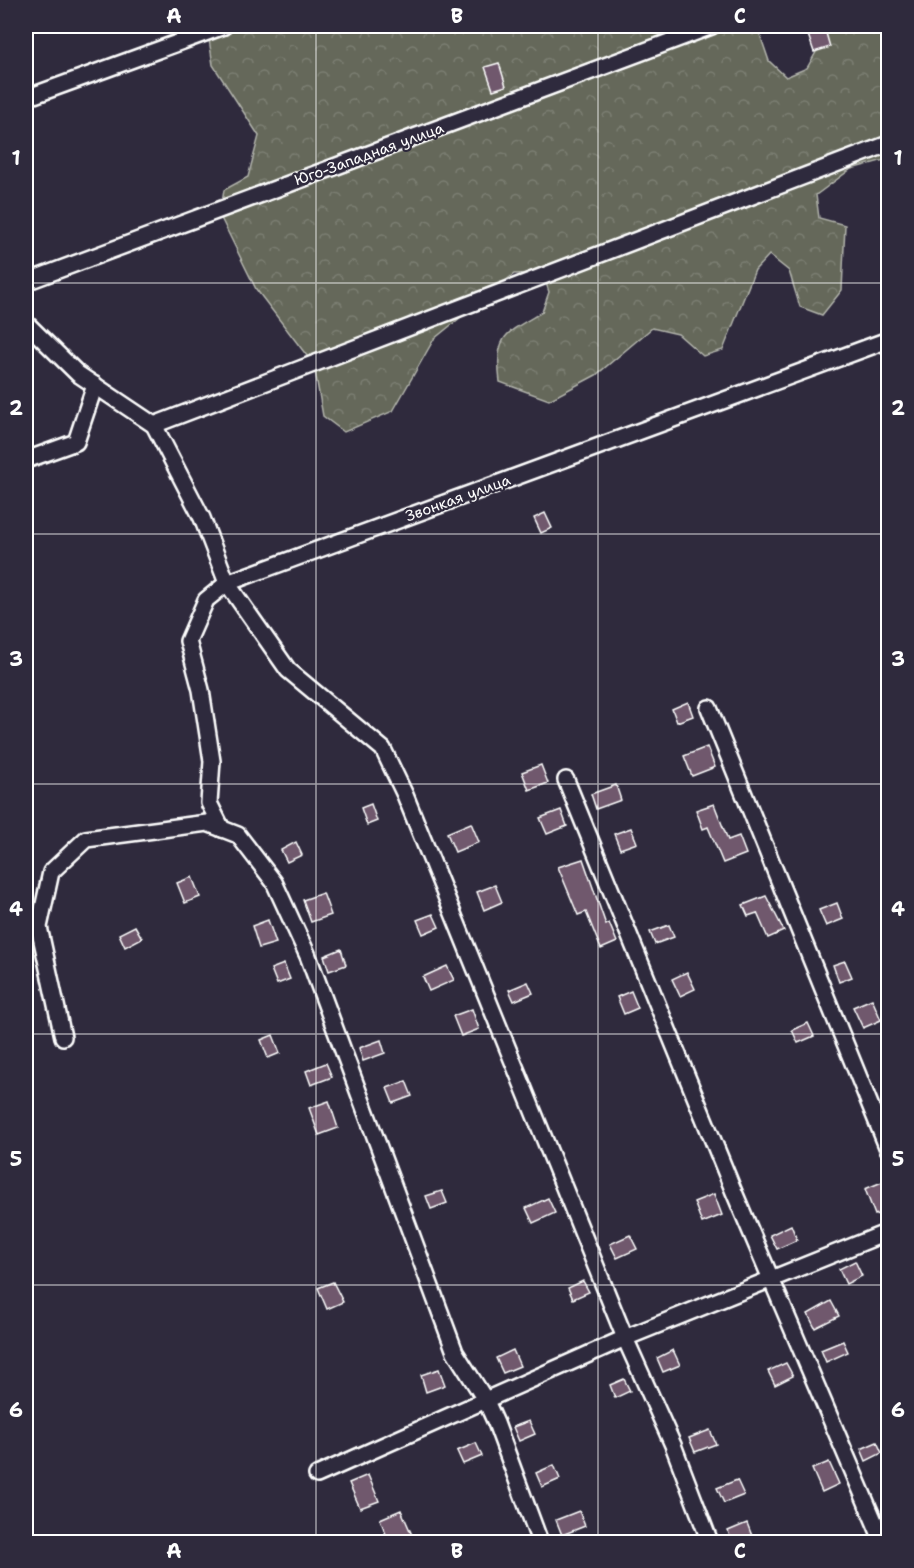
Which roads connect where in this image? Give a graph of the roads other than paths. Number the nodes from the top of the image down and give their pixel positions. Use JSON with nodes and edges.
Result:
{"nodes":[{"id":1,"x":224,"y":26,"type":"edge"},
{"id":2,"x":712,"y":26,"type":"edge"},
{"id":3,"x":26,"y":98,"type":"edge"},
{"id":4,"x":888,"y":144,"type":"edge"},
{"id":5,"x":26,"y":282,"type":"edge"},
{"id":6,"x":26,"y":323,"type":"edge"},
{"id":7,"x":888,"y":340,"type":"edge"},
{"id":8,"x":95,"y":385,"type":"junction"},
{"id":9,"x":154,"y":426,"type":"junction"},
{"id":10,"x":26,"y":460,"type":"edge"},
{"id":11,"x":226,"y":583,"type":"junction"},
{"id":12,"x":709,"y":708,"type":"dead end"},
{"id":13,"x":566,"y":780,"type":"dead end"},
{"id":14,"x":222,"y":829,"type":"junction"},
{"id":15,"x":63,"y":1037,"type":"dead end"},
{"id":16,"x":888,"y":1149,"type":"edge"},
{"id":17,"x":888,"y":1232,"type":"edge"},
{"id":18,"x":772,"y":1277,"type":"junction"},
{"id":19,"x":625,"y":1338,"type":"junction"},
{"id":20,"x":486,"y":1401,"type":"junction"},
{"id":21,"x":317,"y":1474,"type":"dead end"},
{"id":22,"x":540,"y":1542,"type":"edge"},
{"id":23,"x":710,"y":1542,"type":"edge"},
{"id":24,"x":883,"y":1542,"type":"edge"}],
"edges":[{"from":1,"to":3,"type":"street"},
{"from":2,"to":5,"type":"street","name":"Юго-Западная улица"},
{"from":4,"to":9,"type":"street"},
{"from":6,"to":8,"type":"street"},
{"from":7,"to":11,"type":"street","name":"Звонкая улица"},
{"from":8,"to":9,"type":"street"},
{"from":8,"to":10,"type":"street"},
{"from":9,"to":11,"type":"street"},
{"from":11,"to":14,"type":"street"},
{"from":11,"to":19,"type":"street"},
{"from":12,"to":16,"type":"street"},
{"from":13,"to":18,"type":"street"},
{"from":14,"to":15,"type":"street"},
{"from":14,"to":20,"type":"street"},
{"from":17,"to":18,"type":"street"},
{"from":18,"to":19,"type":"street"},
{"from":18,"to":24,"type":"street"},
{"from":19,"to":20,"type":"street"},
{"from":19,"to":23,"type":"street"},
{"from":20,"to":21,"type":"street"},
{"from":20,"to":22,"type":"street"}]}
